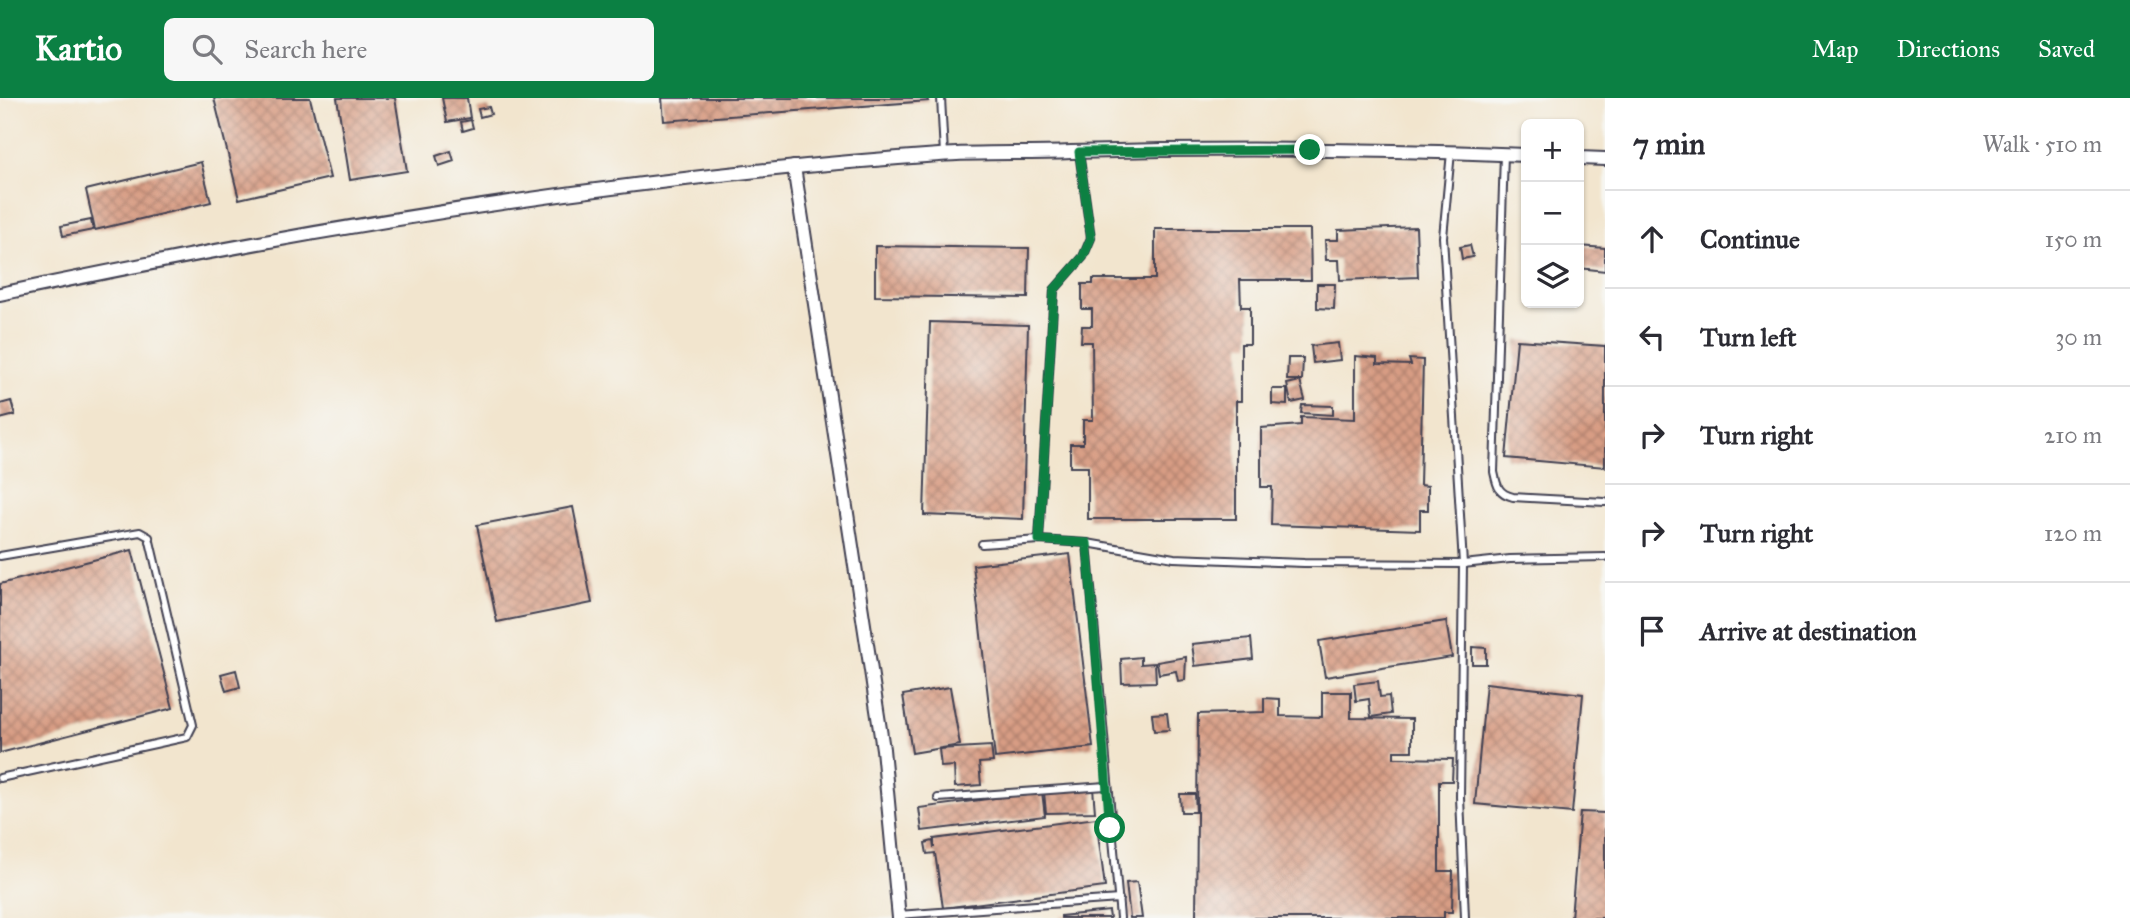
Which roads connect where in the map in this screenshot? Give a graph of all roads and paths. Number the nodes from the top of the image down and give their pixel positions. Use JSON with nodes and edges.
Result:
{"nodes":[{"id":1,"x":941,"y":98,"type":"edge"},
{"id":2,"x":1079,"y":152,"type":"junction"},
{"id":3,"x":1451,"y":152,"type":"junction"},
{"id":4,"x":944,"y":154,"type":"junction"},
{"id":5,"x":1504,"y":154,"type":"junction"},
{"id":6,"x":1521,"y":155,"type":"edge"},
{"id":7,"x":1584,"y":158,"type":"edge"},
{"id":8,"x":1605,"y":159,"type":"edge"},
{"id":9,"x":794,"y":167,"type":"junction"},
{"id":10,"x":0,"y":294,"type":"edge"},
{"id":11,"x":1605,"y":502,"type":"edge"},
{"id":12,"x":1039,"y":540,"type":"junction"},
{"id":13,"x":1087,"y":543,"type":"junction"},
{"id":14,"x":982,"y":544,"type":"dead end"},
{"id":15,"x":0,"y":556,"type":"edge"},
{"id":16,"x":1605,"y":557,"type":"edge"},
{"id":17,"x":1463,"y":564,"type":"junction"},
{"id":18,"x":0,"y":778,"type":"edge"},
{"id":19,"x":1106,"y":786,"type":"junction"},
{"id":20,"x":937,"y":798,"type":"dead end"},
{"id":21,"x":1119,"y":899,"type":"junction"},
{"id":22,"x":899,"y":917,"type":"edge"},
{"id":23,"x":1120,"y":918,"type":"edge"},
{"id":24,"x":1465,"y":918,"type":"edge"}],
"edges":[{"from":1,"to":4,"type":"lane"},
{"from":2,"to":3,"type":"street"},
{"from":2,"to":4,"type":"street"},
{"from":2,"to":12,"type":"lane"},
{"from":3,"to":5,"type":"street"},
{"from":3,"to":17,"type":"lane"},
{"from":4,"to":9,"type":"street"},
{"from":5,"to":6,"type":"street"},
{"from":5,"to":11,"type":"lane"},
{"from":7,"to":8,"type":"street"},
{"from":9,"to":10,"type":"street"},
{"from":9,"to":22,"type":"street"},
{"from":12,"to":13,"type":"lane"},
{"from":12,"to":14,"type":"lane"},
{"from":13,"to":17,"type":"lane"},
{"from":13,"to":19,"type":"lane"},
{"from":15,"to":18,"type":"lane"},
{"from":16,"to":17,"type":"lane"},
{"from":17,"to":24,"type":"lane"},
{"from":19,"to":20,"type":"lane"},
{"from":19,"to":21,"type":"lane"},
{"from":21,"to":22,"type":"lane"},
{"from":21,"to":23,"type":"lane"}]}
